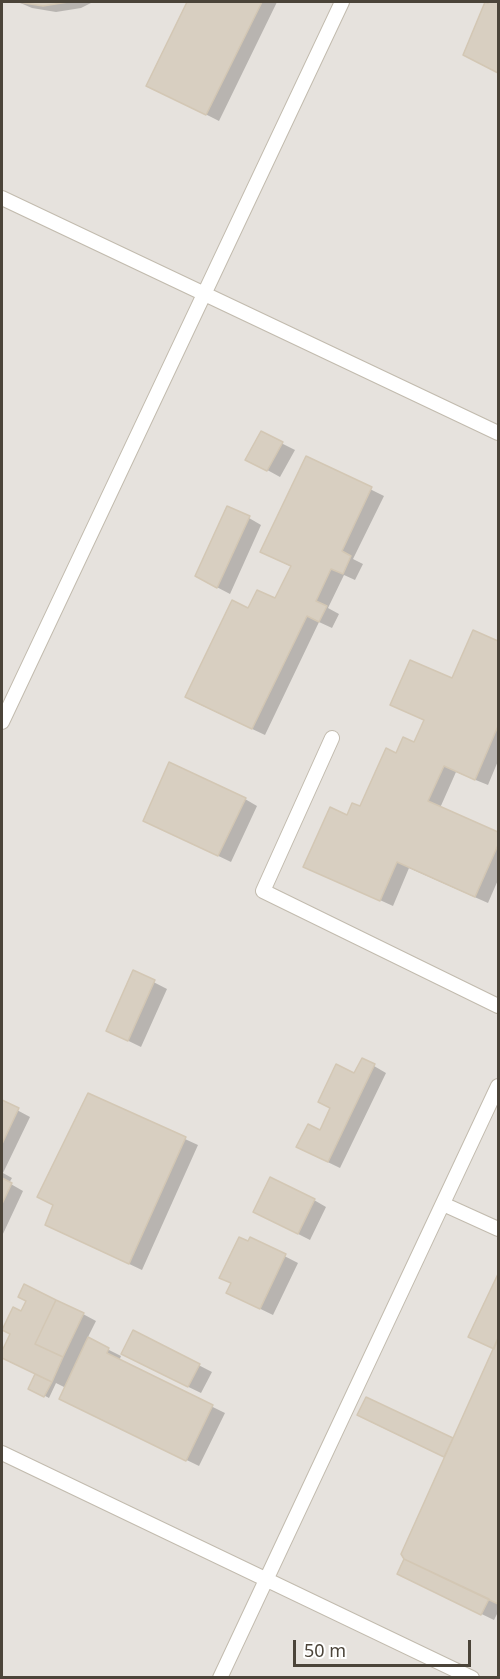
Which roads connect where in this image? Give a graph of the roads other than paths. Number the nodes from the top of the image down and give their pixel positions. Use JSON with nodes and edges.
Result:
{"nodes":[{"id":1,"x":342,"y":2,"type":"edge"},
{"id":2,"x":2,"y":198,"type":"edge"},
{"id":3,"x":204,"y":294,"type":"junction"},
{"id":4,"x":498,"y":433,"type":"edge"},
{"id":5,"x":2,"y":722,"type":"edge"},
{"id":6,"x":332,"y":738,"type":"dead end"},
{"id":7,"x":498,"y":1006,"type":"edge"},
{"id":8,"x":498,"y":1086,"type":"edge"},
{"id":9,"x":443,"y":1204,"type":"junction"},
{"id":10,"x":498,"y":1229,"type":"edge"},
{"id":11,"x":2,"y":1453,"type":"edge"},
{"id":12,"x":266,"y":1579,"type":"junction"},
{"id":13,"x":220,"y":1677,"type":"edge"},
{"id":14,"x":472,"y":1677,"type":"edge"}],
"edges":[{"from":1,"to":3,"type":"lane"},
{"from":2,"to":3,"type":"lane"},
{"from":3,"to":4,"type":"lane"},
{"from":3,"to":5,"type":"lane"},
{"from":6,"to":7,"type":"lane"},
{"from":8,"to":9,"type":"lane"},
{"from":9,"to":10,"type":"lane"},
{"from":9,"to":12,"type":"lane"},
{"from":11,"to":12,"type":"lane"},
{"from":12,"to":13,"type":"lane"},
{"from":12,"to":14,"type":"lane"}]}
